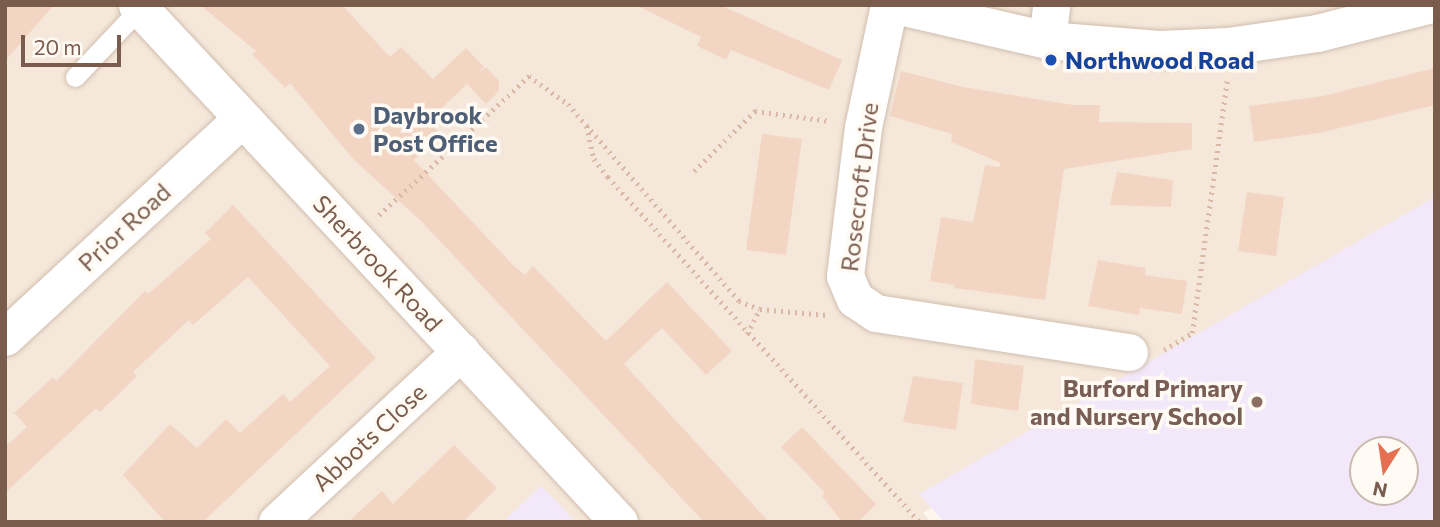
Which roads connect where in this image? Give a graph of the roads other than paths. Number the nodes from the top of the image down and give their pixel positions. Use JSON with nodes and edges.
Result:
{"nodes":[{"id":1,"x":889,"y":5,"type":"edge"},
{"id":2,"x":895,"y":5,"type":"edge"},
{"id":3,"x":1428,"y":5,"type":"edge"},
{"id":4,"x":139,"y":7,"type":"edge"},
{"id":5,"x":1049,"y":23,"type":"edge"},
{"id":6,"x":75,"y":77,"type":"dead end"},
{"id":7,"x":242,"y":118,"type":"junction"},
{"id":8,"x":5,"y":337,"type":"edge"},
{"id":9,"x":461,"y":352,"type":"junction"},
{"id":10,"x":1129,"y":352,"type":"road end"},
{"id":11,"x":278,"y":522,"type":"edge"},
{"id":12,"x":619,"y":522,"type":"edge"}],
"edges":[{"from":1,"to":10,"type":"street","name":"Rosecroft Drive"},
{"from":2,"to":5,"type":"street"},
{"from":3,"to":5,"type":"street"},
{"from":4,"to":6,"type":"lane"},
{"from":4,"to":7,"type":"street","name":"Sherbrook Road"},
{"from":7,"to":8,"type":"street","name":"Prior Road"},
{"from":7,"to":9,"type":"street","name":"Sherbrook Road"},
{"from":9,"to":11,"type":"street","name":"Abbots Close"},
{"from":9,"to":12,"type":"street","name":"Sherbrook Road"}]}
